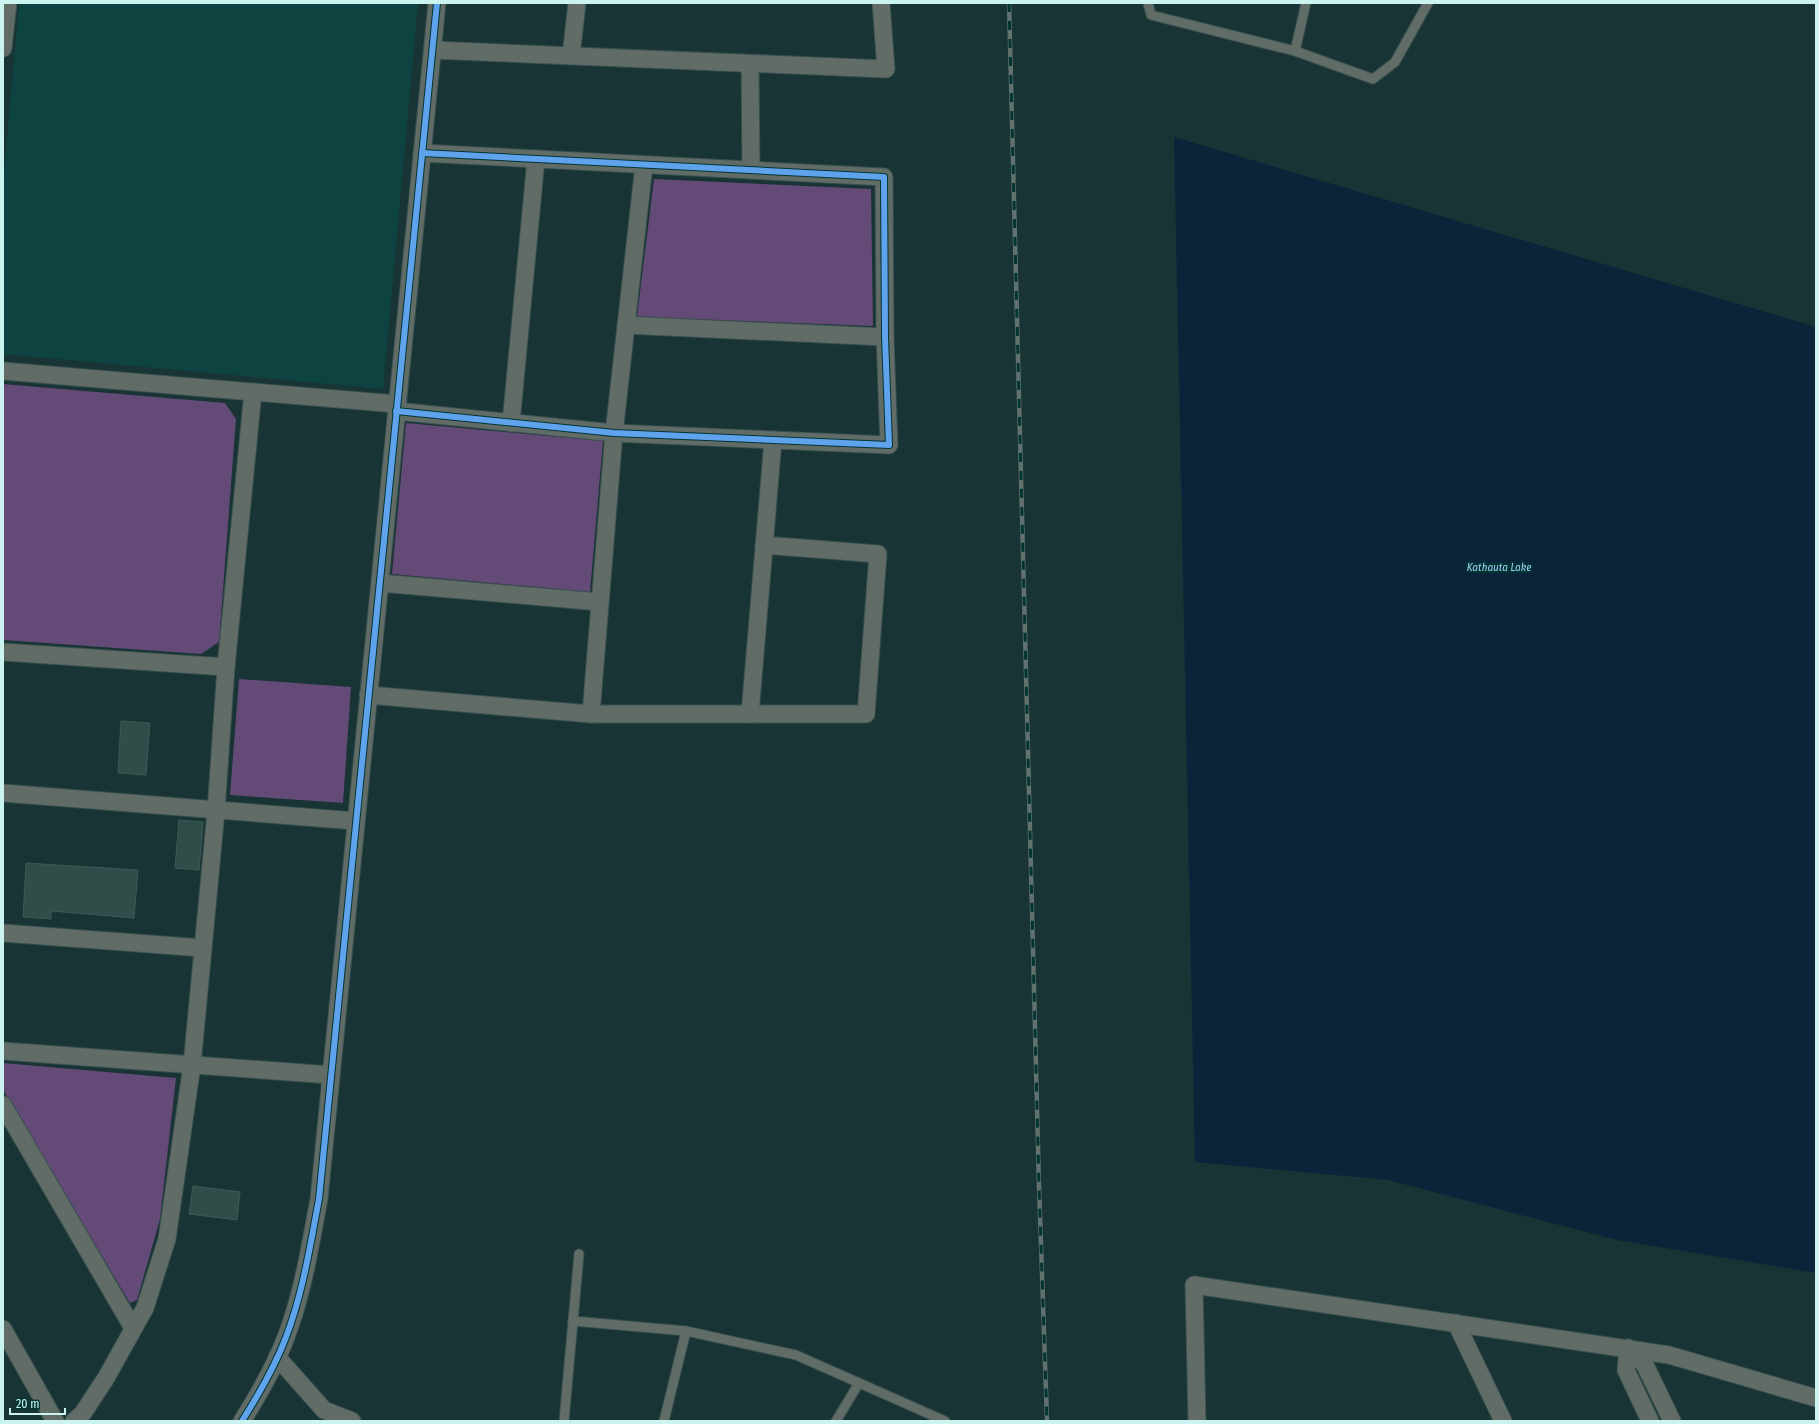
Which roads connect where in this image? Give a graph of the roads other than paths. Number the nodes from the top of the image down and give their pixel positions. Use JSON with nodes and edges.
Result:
{"nodes":[{"id":1,"x":8,"y":3,"type":"edge"},
{"id":2,"x":438,"y":3,"type":"edge"},
{"id":3,"x":577,"y":3,"type":"edge"},
{"id":4,"x":881,"y":3,"type":"edge"},
{"id":5,"x":1148,"y":3,"type":"edge"},
{"id":6,"x":1306,"y":3,"type":"edge"},
{"id":7,"x":1428,"y":3,"type":"edge"},
{"id":8,"x":3,"y":48,"type":"edge"},
{"id":9,"x":433,"y":50,"type":"junction"},
{"id":10,"x":1295,"y":52,"type":"junction"},
{"id":11,"x":571,"y":56,"type":"junction"},
{"id":12,"x":750,"y":64,"type":"junction"},
{"id":13,"x":422,"y":153,"type":"junction"},
{"id":14,"x":536,"y":159,"type":"junction"},
{"id":15,"x":644,"y":165,"type":"junction"},
{"id":16,"x":751,"y":170,"type":"junction"},
{"id":17,"x":626,"y":325,"type":"junction"},
{"id":18,"x":885,"y":337,"type":"junction"},
{"id":19,"x":3,"y":371,"type":"edge"},
{"id":20,"x":253,"y":392,"type":"junction"},
{"id":21,"x":397,"y":408,"type":"junction"},
{"id":22,"x":512,"y":423,"type":"junction"},
{"id":23,"x":614,"y":433,"type":"junction"},
{"id":24,"x":773,"y":440,"type":"junction"},
{"id":25,"x":764,"y":545,"type":"junction"},
{"id":26,"x":380,"y":583,"type":"junction"},
{"id":27,"x":600,"y":602,"type":"junction"},
{"id":28,"x":3,"y":652,"type":"edge"},
{"id":29,"x":226,"y":668,"type":"junction"},
{"id":30,"x":368,"y":695,"type":"junction"},
{"id":31,"x":590,"y":714,"type":"junction"},
{"id":32,"x":750,"y":714,"type":"junction"},
{"id":33,"x":3,"y":793,"type":"edge"},
{"id":34,"x":216,"y":811,"type":"junction"},
{"id":35,"x":356,"y":821,"type":"junction"},
{"id":36,"x":3,"y":933,"type":"edge"},
{"id":37,"x":203,"y":948,"type":"junction"},
{"id":38,"x":3,"y":1051,"type":"edge"},
{"id":39,"x":192,"y":1065,"type":"junction"},
{"id":40,"x":331,"y":1075,"type":"junction"},
{"id":41,"x":3,"y":1106,"type":"edge"},
{"id":42,"x":579,"y":1254,"type":"dead end"},
{"id":43,"x":573,"y":1321,"type":"junction"},
{"id":44,"x":1456,"y":1323,"type":"junction"},
{"id":45,"x":133,"y":1328,"type":"junction"},
{"id":46,"x":3,"y":1329,"type":"edge"},
{"id":47,"x":686,"y":1331,"type":"junction"},
{"id":48,"x":1628,"y":1348,"type":"junction"},
{"id":49,"x":277,"y":1357,"type":"junction"},
{"id":50,"x":860,"y":1383,"type":"junction"},
{"id":51,"x":1816,"y":1398,"type":"edge"},
{"id":52,"x":55,"y":1421,"type":"edge"},
{"id":53,"x":74,"y":1421,"type":"edge"},
{"id":54,"x":242,"y":1421,"type":"edge"},
{"id":55,"x":352,"y":1421,"type":"edge"},
{"id":56,"x":564,"y":1421,"type":"edge"},
{"id":57,"x":664,"y":1421,"type":"edge"},
{"id":58,"x":836,"y":1421,"type":"edge"},
{"id":59,"x":945,"y":1421,"type":"edge"},
{"id":60,"x":1197,"y":1421,"type":"edge"},
{"id":61,"x":1503,"y":1421,"type":"edge"},
{"id":62,"x":1650,"y":1421,"type":"edge"},
{"id":63,"x":1672,"y":1421,"type":"edge"}],
"edges":[{"from":1,"to":8,"type":"street"},
{"from":2,"to":9,"type":"street"},
{"from":3,"to":11,"type":"street"},
{"from":4,"to":12,"type":"street"},
{"from":5,"to":10,"type":"lane"},
{"from":6,"to":10,"type":"lane"},
{"from":7,"to":10,"type":"lane"},
{"from":9,"to":11,"type":"street"},
{"from":9,"to":13,"type":"street"},
{"from":11,"to":12,"type":"street"},
{"from":12,"to":16,"type":"street"},
{"from":13,"to":14,"type":"street"},
{"from":13,"to":21,"type":"street"},
{"from":14,"to":15,"type":"street"},
{"from":14,"to":22,"type":"street"},
{"from":15,"to":16,"type":"street"},
{"from":15,"to":17,"type":"street"},
{"from":16,"to":18,"type":"street"},
{"from":17,"to":18,"type":"street"},
{"from":17,"to":23,"type":"street"},
{"from":18,"to":24,"type":"street"},
{"from":19,"to":20,"type":"street"},
{"from":20,"to":21,"type":"street"},
{"from":20,"to":29,"type":"street"},
{"from":21,"to":22,"type":"street"},
{"from":21,"to":26,"type":"street"},
{"from":22,"to":23,"type":"street"},
{"from":23,"to":24,"type":"street"},
{"from":23,"to":27,"type":"street"},
{"from":24,"to":25,"type":"street"},
{"from":25,"to":32,"type":"street"},
{"from":25,"to":32,"type":"street"},
{"from":26,"to":27,"type":"street"},
{"from":26,"to":30,"type":"street"},
{"from":27,"to":31,"type":"street"},
{"from":28,"to":29,"type":"street"},
{"from":29,"to":34,"type":"street"},
{"from":30,"to":31,"type":"street"},
{"from":30,"to":35,"type":"street"},
{"from":31,"to":32,"type":"street"},
{"from":33,"to":34,"type":"street"},
{"from":34,"to":35,"type":"street"},
{"from":34,"to":37,"type":"street"},
{"from":35,"to":40,"type":"street"},
{"from":36,"to":37,"type":"street"},
{"from":37,"to":39,"type":"street"},
{"from":38,"to":39,"type":"street"},
{"from":39,"to":40,"type":"street"},
{"from":39,"to":45,"type":"street"},
{"from":40,"to":49,"type":"street"},
{"from":41,"to":45,"type":"street"},
{"from":42,"to":43,"type":"lane"},
{"from":43,"to":47,"type":"lane"},
{"from":43,"to":56,"type":"lane"},
{"from":44,"to":48,"type":"street"},
{"from":44,"to":60,"type":"street"},
{"from":44,"to":61,"type":"street"},
{"from":45,"to":53,"type":"street"},
{"from":46,"to":52,"type":"street"},
{"from":47,"to":50,"type":"lane"},
{"from":47,"to":57,"type":"lane"},
{"from":48,"to":51,"type":"street"},
{"from":48,"to":62,"type":"street"},
{"from":48,"to":63,"type":"street"},
{"from":49,"to":54,"type":"street"},
{"from":49,"to":55,"type":"street"},
{"from":50,"to":58,"type":"lane"},
{"from":50,"to":59,"type":"lane"}]}
